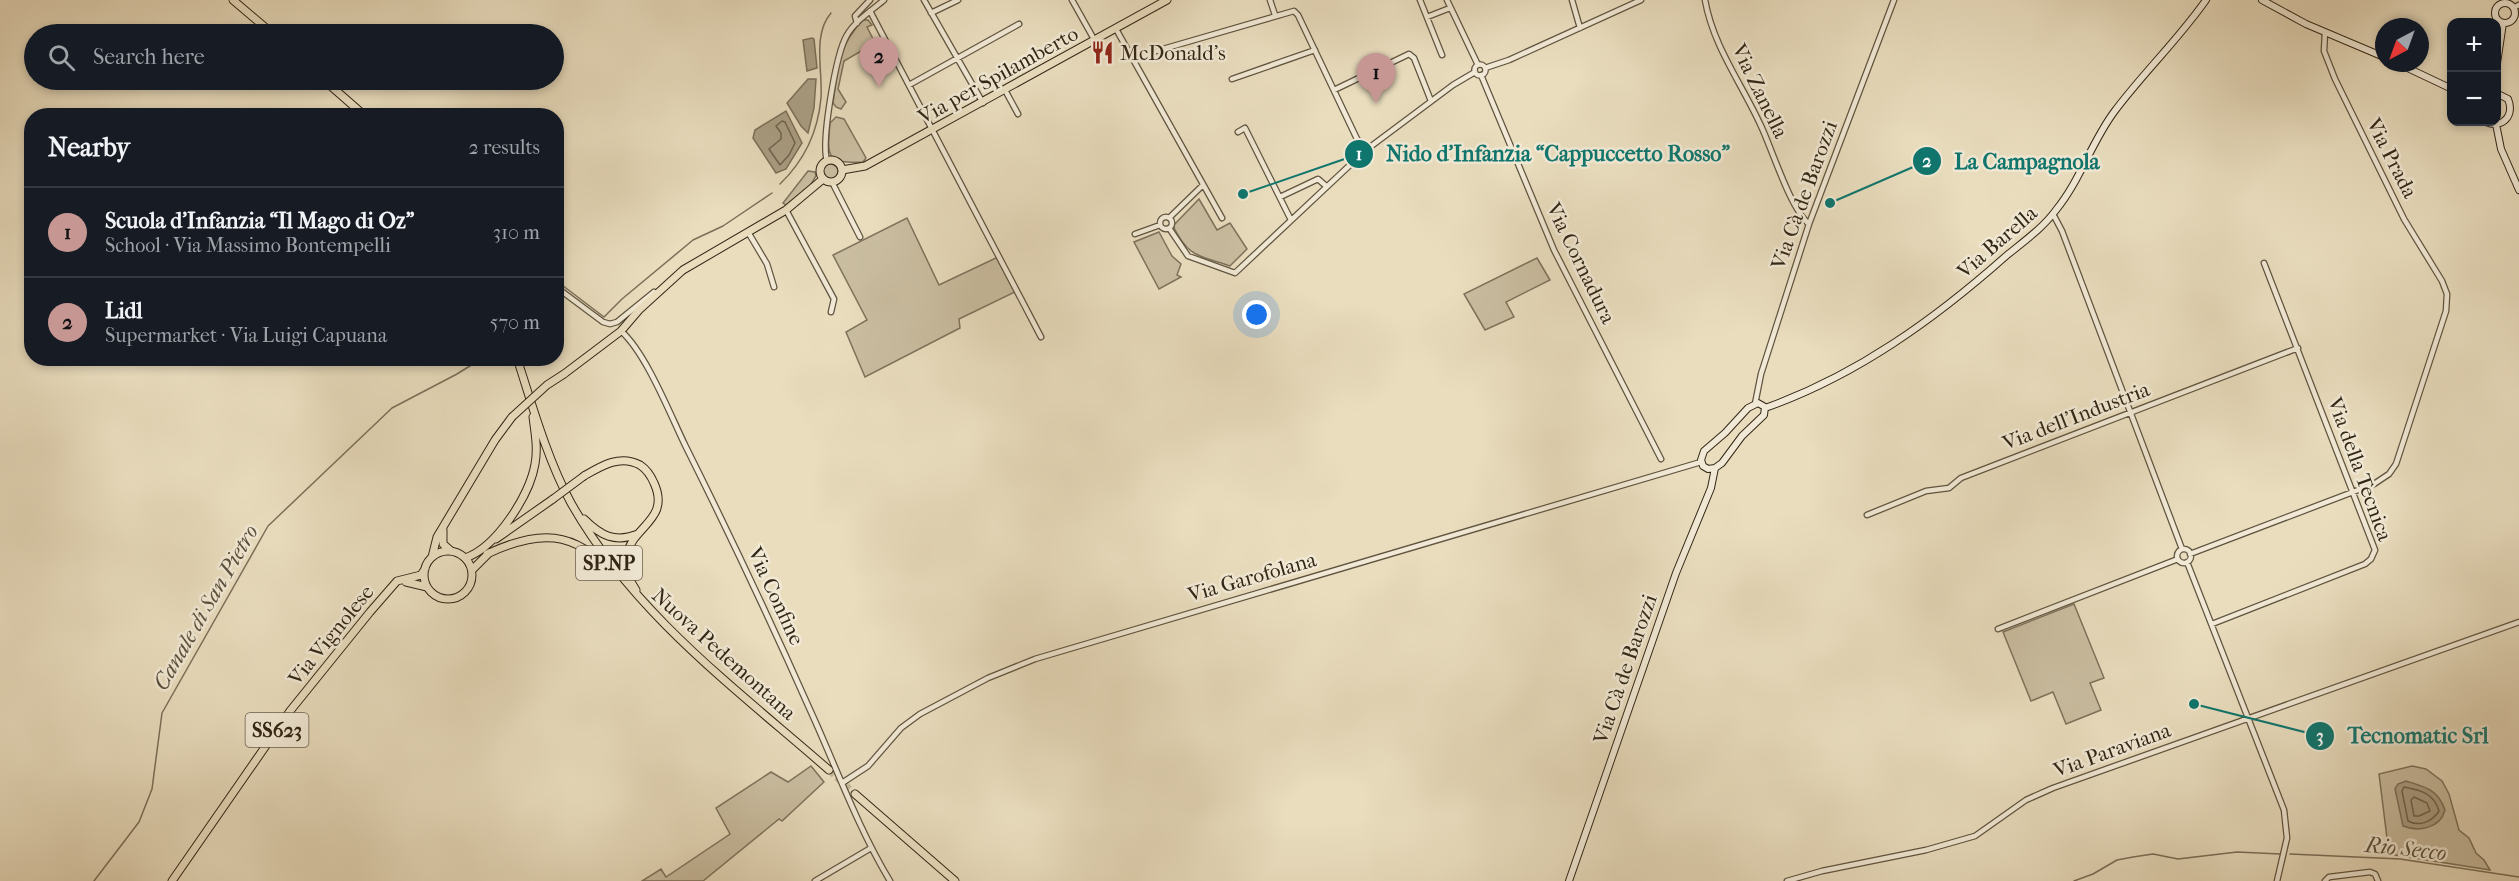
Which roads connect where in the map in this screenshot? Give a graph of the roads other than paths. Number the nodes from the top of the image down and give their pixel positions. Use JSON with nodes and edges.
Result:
{"nodes":[{"id":1,"x":233,"y":0,"type":"edge"},
{"id":2,"x":870,"y":0,"type":"edge"},
{"id":3,"x":884,"y":0,"type":"edge"},
{"id":4,"x":924,"y":0,"type":"edge"},
{"id":5,"x":958,"y":0,"type":"edge"},
{"id":6,"x":1072,"y":0,"type":"edge"},
{"id":7,"x":1167,"y":0,"type":"edge"},
{"id":8,"x":1270,"y":0,"type":"edge"},
{"id":9,"x":1420,"y":0,"type":"edge"},
{"id":10,"x":1447,"y":0,"type":"edge"},
{"id":11,"x":1572,"y":0,"type":"edge"},
{"id":12,"x":1641,"y":0,"type":"edge"},
{"id":13,"x":1705,"y":0,"type":"edge"},
{"id":14,"x":1894,"y":0,"type":"edge"},
{"id":15,"x":2206,"y":0,"type":"edge"},
{"id":16,"x":2262,"y":0,"type":"edge"},
{"id":17,"x":2513,"y":4,"type":"edge"},
{"id":18,"x":1450,"y":8,"type":"junction"},
{"id":19,"x":870,"y":11,"type":"junction"},
{"id":20,"x":932,"y":13,"type":"junction"},
{"id":21,"x":1275,"y":15,"type":"junction"},
{"id":22,"x":1427,"y":17,"type":"junction"},
{"id":23,"x":857,"y":23,"type":"junction"},
{"id":24,"x":2503,"y":23,"type":"junction"},
{"id":25,"x":261,"y":24,"type":"edge"},
{"id":26,"x":1019,"y":24,"type":"dead end"},
{"id":27,"x":1580,"y":28,"type":"junction"},
{"id":28,"x":1116,"y":29,"type":"junction"},
{"id":29,"x":2325,"y":32,"type":"junction"},
{"id":30,"x":2501,"y":36,"type":"edge"},
{"id":31,"x":1095,"y":40,"type":"junction"},
{"id":32,"x":1315,"y":50,"type":"junction"},
{"id":33,"x":2375,"y":53,"type":"edge"},
{"id":34,"x":1442,"y":55,"type":"dead end"},
{"id":35,"x":957,"y":58,"type":"junction"},
{"id":36,"x":1131,"y":58,"type":"junction"},
{"id":37,"x":1478,"y":65,"type":"junction"},
{"id":38,"x":1485,"y":68,"type":"junction"},
{"id":39,"x":1475,"y":72,"type":"junction"},
{"id":40,"x":2416,"y":72,"type":"edge"},
{"id":41,"x":1481,"y":75,"type":"junction"},
{"id":42,"x":1232,"y":80,"type":"dead end"},
{"id":43,"x":909,"y":86,"type":"junction"},
{"id":44,"x":2447,"y":87,"type":"edge"},
{"id":45,"x":335,"y":90,"type":"edge"},
{"id":46,"x":1005,"y":90,"type":"junction"},
{"id":47,"x":1334,"y":90,"type":"junction"},
{"id":48,"x":2501,"y":96,"type":"edge"},
{"id":49,"x":1431,"y":101,"type":"junction"},
{"id":50,"x":983,"y":103,"type":"junction"},
{"id":51,"x":356,"y":108,"type":"edge"},
{"id":52,"x":2510,"y":113,"type":"junction"},
{"id":53,"x":1018,"y":114,"type":"dead end"},
{"id":54,"x":2518,"y":115,"type":"edge"},
{"id":55,"x":2501,"y":123,"type":"edge"},
{"id":56,"x":2496,"y":126,"type":"edge"},
{"id":57,"x":932,"y":130,"type":"junction"},
{"id":58,"x":1238,"y":132,"type":"dead end"},
{"id":59,"x":1366,"y":150,"type":"junction"},
{"id":60,"x":827,"y":161,"type":"junction"},
{"id":61,"x":842,"y":170,"type":"junction"},
{"id":62,"x":823,"y":180,"type":"junction"},
{"id":63,"x":832,"y":182,"type":"junction"},
{"id":64,"x":1203,"y":185,"type":"junction"},
{"id":65,"x":1326,"y":186,"type":"junction"},
{"id":66,"x":2519,"y":190,"type":"edge"},
{"id":67,"x":1280,"y":197,"type":"junction"},
{"id":68,"x":786,"y":210,"type":"junction"},
{"id":69,"x":2053,"y":214,"type":"junction"},
{"id":70,"x":1169,"y":218,"type":"junction"},
{"id":71,"x":1222,"y":218,"type":"dead end"},
{"id":72,"x":1291,"y":220,"type":"junction"},
{"id":73,"x":1809,"y":224,"type":"junction"},
{"id":74,"x":1160,"y":225,"type":"junction"},
{"id":75,"x":1169,"y":228,"type":"junction"},
{"id":76,"x":748,"y":232,"type":"junction"},
{"id":77,"x":1136,"y":234,"type":"dead end"},
{"id":78,"x":860,"y":237,"type":"dead end"},
{"id":79,"x":2265,"y":263,"type":"dead end"},
{"id":80,"x":671,"y":281,"type":"junction"},
{"id":81,"x":774,"y":287,"type":"dead end"},
{"id":82,"x":564,"y":293,"type":"edge"},
{"id":83,"x":831,"y":312,"type":"dead end"},
{"id":84,"x":621,"y":331,"type":"junction"},
{"id":85,"x":1041,"y":337,"type":"dead end"},
{"id":86,"x":2298,"y":348,"type":"junction"},
{"id":87,"x":520,"y":366,"type":"edge"},
{"id":88,"x":1755,"y":404,"type":"junction"},
{"id":89,"x":532,"y":406,"type":"junction"},
{"id":90,"x":1765,"y":408,"type":"junction"},
{"id":91,"x":2130,"y":413,"type":"junction"},
{"id":92,"x":1661,"y":459,"type":"dead end"},
{"id":93,"x":1701,"y":462,"type":"junction"},
{"id":94,"x":1715,"y":468,"type":"junction"},
{"id":95,"x":2353,"y":491,"type":"junction"},
{"id":96,"x":570,"y":501,"type":"junction"},
{"id":97,"x":1867,"y":515,"type":"dead end"},
{"id":98,"x":443,"y":528,"type":"junction"},
{"id":99,"x":640,"y":533,"type":"junction"},
{"id":100,"x":2182,"y":549,"type":"junction"},
{"id":101,"x":452,"y":551,"type":"junction"},
{"id":102,"x":485,"y":551,"type":"junction"},
{"id":103,"x":2190,"y":554,"type":"junction"},
{"id":104,"x":432,"y":557,"type":"junction"},
{"id":105,"x":465,"y":558,"type":"junction"},
{"id":106,"x":2178,"y":559,"type":"junction"},
{"id":107,"x":2187,"y":562,"type":"junction"},
{"id":108,"x":425,"y":569,"type":"junction"},
{"id":109,"x":472,"y":570,"type":"junction"},
{"id":110,"x":392,"y":587,"type":"junction"},
{"id":111,"x":427,"y":587,"type":"junction"},
{"id":112,"x":658,"y":618,"type":"junction"},
{"id":113,"x":2519,"y":622,"type":"edge"},
{"id":114,"x":2212,"y":624,"type":"junction"},
{"id":115,"x":1998,"y":629,"type":"dead end"},
{"id":116,"x":720,"y":675,"type":"junction"},
{"id":117,"x":2249,"y":718,"type":"junction"},
{"id":118,"x":828,"y":770,"type":"tunnel mouth"},
{"id":119,"x":842,"y":783,"type":"junction"},
{"id":120,"x":855,"y":794,"type":"tunnel mouth"},
{"id":121,"x":871,"y":848,"type":"junction"},
{"id":122,"x":172,"y":881,"type":"edge"},
{"id":123,"x":815,"y":881,"type":"edge"},
{"id":124,"x":890,"y":881,"type":"edge"},
{"id":125,"x":955,"y":881,"type":"edge"},
{"id":126,"x":1569,"y":881,"type":"edge"},
{"id":127,"x":1787,"y":881,"type":"edge"},
{"id":128,"x":2277,"y":881,"type":"edge"},
{"id":129,"x":2325,"y":881,"type":"edge"},
{"id":130,"x":2378,"y":881,"type":"edge"}],
"edges":[{"from":1,"to":25,"type":"main road"},
{"from":2,"to":23,"type":"street"},
{"from":3,"to":19,"type":"street"},
{"from":4,"to":20,"type":"street"},
{"from":5,"to":20,"type":"street"},
{"from":6,"to":31,"type":"street"},
{"from":7,"to":28,"type":"main road","name":"Via per Spilamberto"},
{"from":8,"to":21,"type":"street"},
{"from":9,"to":22,"type":"street"},
{"from":10,"to":18,"type":"street"},
{"from":11,"to":27,"type":"street"},
{"from":12,"to":27,"type":"street"},
{"from":13,"to":73,"type":"street","name":"Via Zanella"},
{"from":14,"to":73,"type":"street","name":"Via Cà de Barozzi"},
{"from":15,"to":69,"type":"street","name":"Via Barella"},
{"from":16,"to":29,"type":"street"},
{"from":17,"to":24,"type":"street"},
{"from":17,"to":24,"type":"street"},
{"from":18,"to":22,"type":"street"},
{"from":18,"to":37,"type":"street"},
{"from":19,"to":23,"type":"street"},
{"from":19,"to":43,"type":"street"},
{"from":20,"to":35,"type":"street"},
{"from":21,"to":32,"type":"street"},
{"from":21,"to":36,"type":"street"},
{"from":22,"to":34,"type":"street"},
{"from":23,"to":60,"type":"street"},
{"from":24,"to":30,"type":"street"},
{"from":26,"to":35,"type":"street"},
{"from":27,"to":38,"type":"street"},
{"from":28,"to":31,"type":"main road","name":"Via per Spilamberto"},
{"from":28,"to":36,"type":"street"},
{"from":29,"to":33,"type":"street"},
{"from":29,"to":95,"type":"street","name":"Via Prada"},
{"from":31,"to":46,"type":"main road","name":"Via per Spilamberto"},
{"from":32,"to":42,"type":"street"},
{"from":32,"to":47,"type":"street"},
{"from":35,"to":43,"type":"street"},
{"from":35,"to":50,"type":"street"},
{"from":36,"to":64,"type":"street"},
{"from":37,"to":38,"type":"street"},
{"from":37,"to":39,"type":"street"},
{"from":38,"to":41,"type":"street"},
{"from":39,"to":41,"type":"street"},
{"from":39,"to":49,"type":"street"},
{"from":40,"to":44,"type":"street"},
{"from":41,"to":92,"type":"street","name":"Via Cornadura"},
{"from":43,"to":57,"type":"street"},
{"from":45,"to":51,"type":"main road"},
{"from":46,"to":50,"type":"main road","name":"Via per Spilamberto"},
{"from":46,"to":53,"type":"street"},
{"from":47,"to":49,"type":"street"},
{"from":47,"to":59,"type":"street"},
{"from":48,"to":52,"type":"street"},
{"from":49,"to":59,"type":"street"},
{"from":50,"to":57,"type":"main road","name":"Via per Spilamberto"},
{"from":52,"to":54,"type":"street"},
{"from":52,"to":55,"type":"street"},
{"from":56,"to":66,"type":"street"},
{"from":57,"to":61,"type":"main road","name":"Via per Spilamberto"},
{"from":57,"to":85,"type":"street"},
{"from":58,"to":67,"type":"street"},
{"from":59,"to":65,"type":"street"},
{"from":60,"to":61,"type":"main road"},
{"from":60,"to":62,"type":"main road"},
{"from":61,"to":63,"type":"main road"},
{"from":62,"to":63,"type":"main road"},
{"from":62,"to":68,"type":"main road"},
{"from":63,"to":78,"type":"street"},
{"from":64,"to":70,"type":"street"},
{"from":64,"to":71,"type":"street"},
{"from":65,"to":67,"type":"street"},
{"from":65,"to":72,"type":"street"},
{"from":67,"to":72,"type":"street"},
{"from":68,"to":76,"type":"main road"},
{"from":68,"to":83,"type":"street"},
{"from":69,"to":90,"type":"street","name":"Via Barella"},
{"from":69,"to":91,"type":"street"},
{"from":70,"to":74,"type":"street"},
{"from":70,"to":75,"type":"street"},
{"from":72,"to":75,"type":"street"},
{"from":73,"to":88,"type":"street","name":"Via Cà de Barozzi"},
{"from":74,"to":75,"type":"street"},
{"from":74,"to":77,"type":"street"},
{"from":76,"to":80,"type":"main road"},
{"from":76,"to":81,"type":"street"},
{"from":79,"to":86,"type":"street","name":"Via della Tecnica"},
{"from":80,"to":82,"type":"street"},
{"from":80,"to":84,"type":"main road"},
{"from":84,"to":98,"type":"main road","bridge":true},
{"from":84,"to":119,"type":"street","name":"Via Confine"},
{"from":86,"to":91,"type":"street","name":"Via dell’Industria"},
{"from":86,"to":95,"type":"street","name":"Via della Tecnica"},
{"from":87,"to":89,"type":"main road","name":"Nuova Pedemontana","number":"SP.NP"},
{"from":88,"to":90,"type":"street"},
{"from":88,"to":93,"type":"street"},
{"from":89,"to":96,"type":"main road","name":"Nuova Pedemontana","number":"SP.NP"},
{"from":89,"to":102,"type":"main road"},
{"from":90,"to":94,"type":"street"},
{"from":91,"to":97,"type":"street","name":"Via dell’Industria"},
{"from":91,"to":100,"type":"street"},
{"from":93,"to":94,"type":"street"},
{"from":93,"to":119,"type":"street","name":"Via Garofolana"},
{"from":94,"to":126,"type":"street","name":"Via Cà de Barozzi"},
{"from":95,"to":103,"type":"street"},
{"from":95,"to":114,"type":"street","name":"Via della Tecnica"},
{"from":96,"to":99,"type":"main road"},
{"from":96,"to":112,"type":"main road","name":"Nuova Pedemontana","number":"SP.NP"},
{"from":98,"to":101,"type":"main road"},
{"from":98,"to":104,"type":"main road"},
{"from":99,"to":102,"type":"main road","bridge":true},
{"from":99,"to":116,"type":"main road"},
{"from":100,"to":103,"type":"street"},
{"from":100,"to":106,"type":"street"},
{"from":101,"to":104,"type":"main road"},
{"from":101,"to":105,"type":"main road"},
{"from":102,"to":105,"type":"main road"},
{"from":102,"to":109,"type":"main road","name":"Via Vignolese"},
{"from":102,"to":112,"type":"main road"},
{"from":103,"to":107,"type":"street"},
{"from":104,"to":108,"type":"main road"},
{"from":105,"to":109,"type":"main road"},
{"from":106,"to":107,"type":"street"},
{"from":106,"to":115,"type":"street"},
{"from":107,"to":114,"type":"street"},
{"from":108,"to":110,"type":"main road","name":"Via Vignolese","number":"SS623"},
{"from":108,"to":111,"type":"main road"},
{"from":109,"to":111,"type":"main road","name":"Via Vignolese"},
{"from":110,"to":111,"type":"main road","name":"Via Vignolese"},
{"from":110,"to":122,"type":"main road","name":"Via Vignolese","number":"SS623"},
{"from":112,"to":116,"type":"main road","name":"Nuova Pedemontana","number":"SP.NP"},
{"from":113,"to":117,"type":"street","name":"Via Paraviana"},
{"from":114,"to":117,"type":"street"},
{"from":116,"to":118,"type":"main road","name":"Nuova Pedemontana","number":"SP.NP"},
{"from":117,"to":127,"type":"street","name":"Via Paraviana"},
{"from":117,"to":128,"type":"street"},
{"from":119,"to":121,"type":"street","name":"Via Confine"},
{"from":120,"to":125,"type":"main road"},
{"from":121,"to":123,"type":"street"},
{"from":121,"to":124,"type":"street","name":"Via Confine"},
{"from":129,"to":130,"type":"street"}]}
